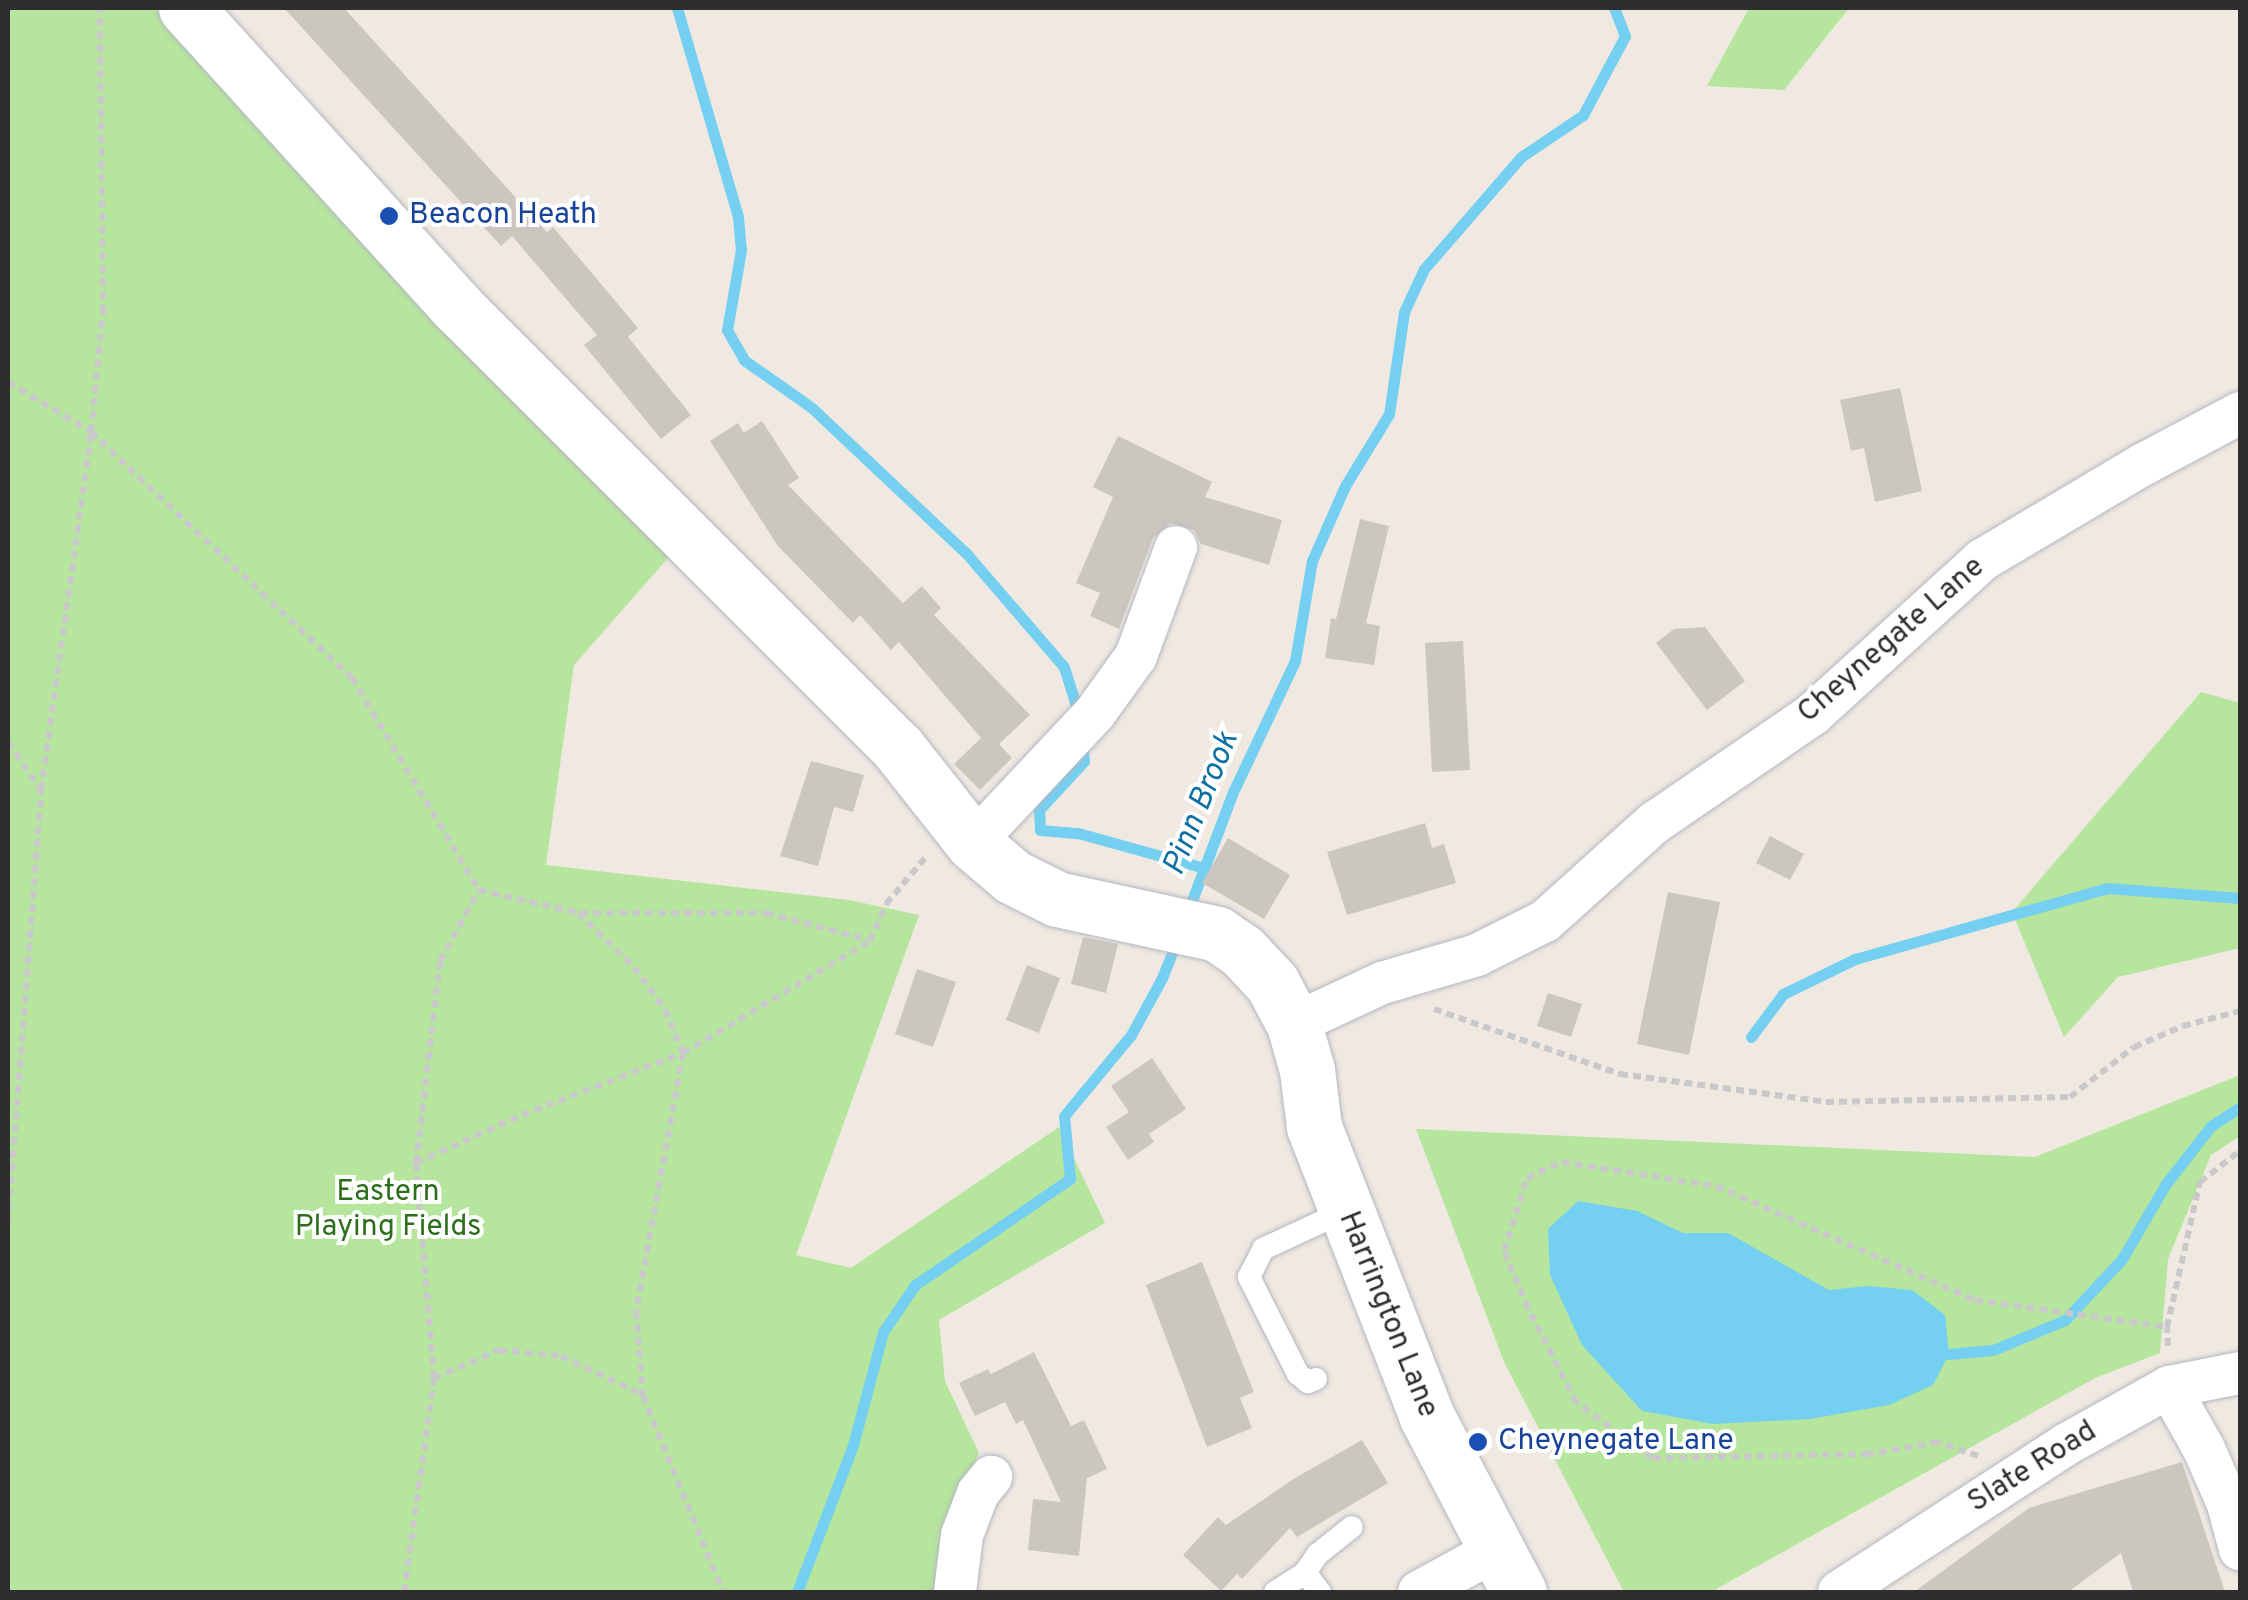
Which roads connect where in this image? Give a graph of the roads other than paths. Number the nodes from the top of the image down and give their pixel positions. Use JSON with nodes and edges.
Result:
{"nodes":[{"id":1,"x":186,"y":8,"type":"edge"},
{"id":2,"x":2240,"y":413,"type":"edge"},
{"id":3,"x":1176,"y":547,"type":"dead end"},
{"id":4,"x":967,"y":836,"type":"junction"},
{"id":5,"x":1294,"y":1024,"type":"junction"},
{"id":6,"x":1345,"y":1211,"type":"junction"},
{"id":7,"x":2240,"y":1373,"type":"edge"},
{"id":8,"x":1316,"y":1379,"type":"dead end"},
{"id":9,"x":2169,"y":1387,"type":"junction"},
{"id":10,"x":991,"y":1477,"type":"dead end"},
{"id":11,"x":2234,"y":1504,"type":"edge"},
{"id":12,"x":1352,"y":1528,"type":"dead end"},
{"id":13,"x":2240,"y":1550,"type":"edge"},
{"id":14,"x":1507,"y":1572,"type":"edge"},
{"id":15,"x":1305,"y":1573,"type":"junction"},
{"id":16,"x":954,"y":1592,"type":"edge"},
{"id":17,"x":1275,"y":1592,"type":"edge"},
{"id":18,"x":1320,"y":1592,"type":"edge"},
{"id":19,"x":1420,"y":1592,"type":"edge"},
{"id":20,"x":1840,"y":1592,"type":"edge"}],
"edges":[{"from":1,"to":4,"type":"street"},
{"from":2,"to":5,"type":"street","name":"Cheynegate Lane"},
{"from":3,"to":4,"type":"street"},
{"from":4,"to":5,"type":"street"},
{"from":5,"to":6,"type":"street","name":"Harrington Lane"},
{"from":6,"to":8,"type":"lane"},
{"from":6,"to":14,"type":"street","name":"Harrington Lane"},
{"from":7,"to":9,"type":"street","name":"Slate Road"},
{"from":9,"to":11,"type":"street"},
{"from":9,"to":20,"type":"street","name":"Slate Road"},
{"from":10,"to":16,"type":"street"},
{"from":11,"to":13,"type":"street"},
{"from":12,"to":15,"type":"lane"},
{"from":14,"to":19,"type":"street"},
{"from":15,"to":17,"type":"lane"},
{"from":15,"to":18,"type":"lane"}]}
